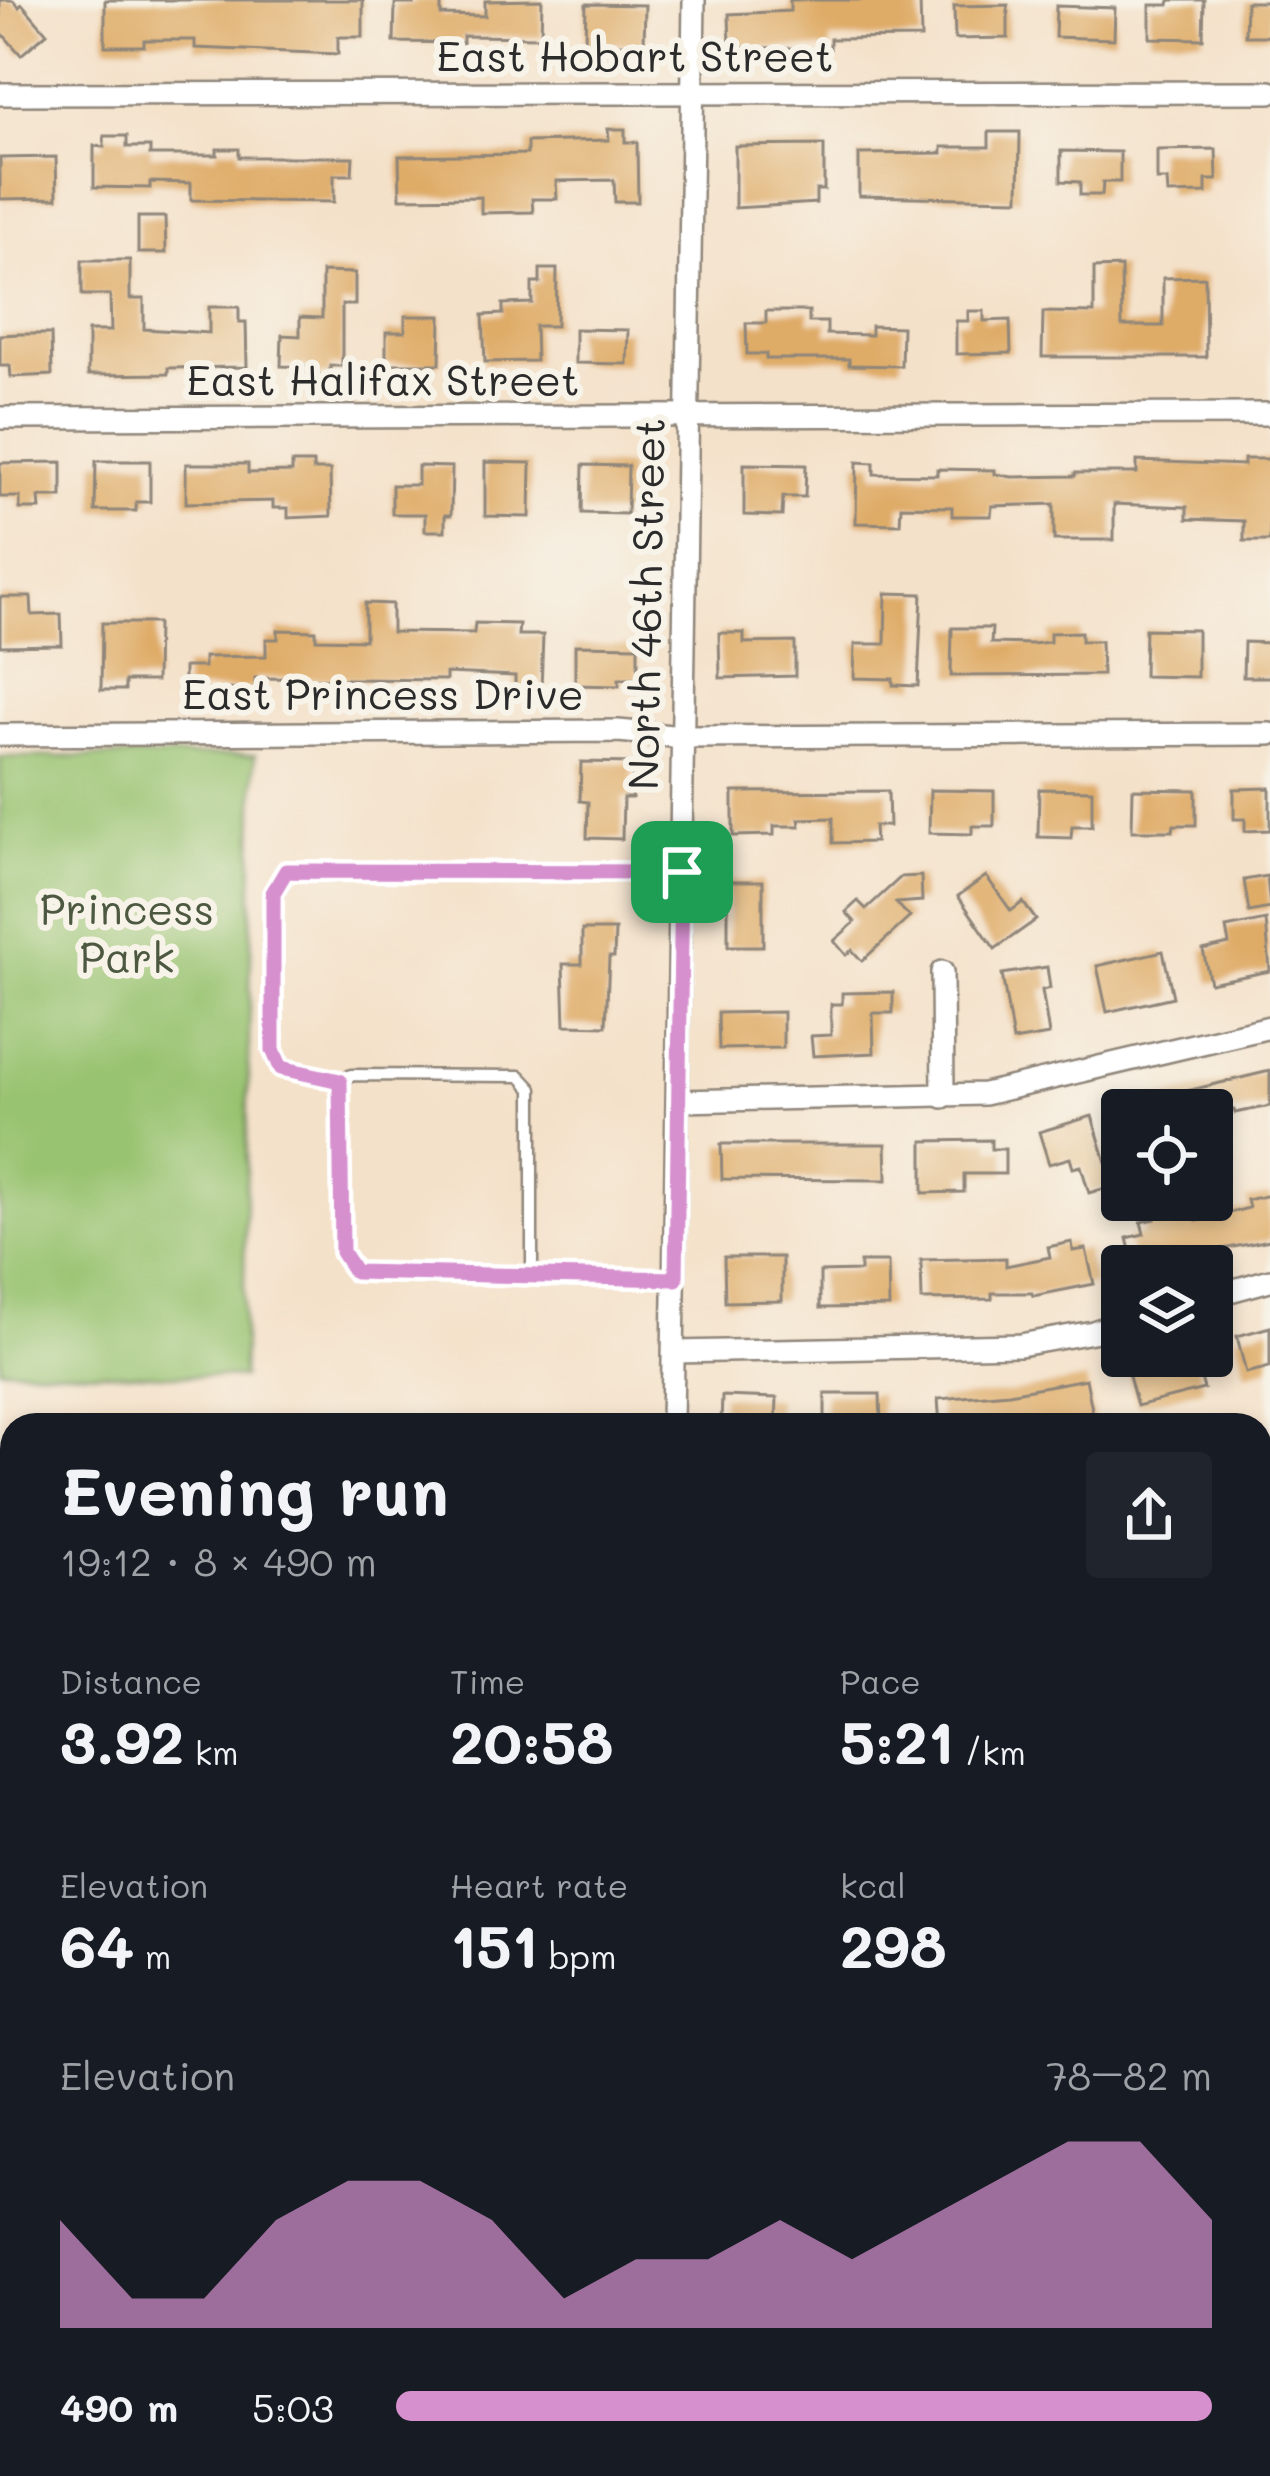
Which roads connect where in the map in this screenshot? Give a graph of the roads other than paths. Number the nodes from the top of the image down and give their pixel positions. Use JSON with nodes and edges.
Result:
{"nodes":[{"id":1,"x":694,"y":0,"type":"edge"},
{"id":2,"x":1270,"y":92,"type":"edge"},
{"id":3,"x":0,"y":94,"type":"edge"},
{"id":4,"x":692,"y":94,"type":"junction"},
{"id":5,"x":1270,"y":414,"type":"edge"},
{"id":6,"x":0,"y":418,"type":"edge"},
{"id":7,"x":686,"y":418,"type":"junction"},
{"id":8,"x":1270,"y":734,"type":"edge"},
{"id":9,"x":0,"y":735,"type":"edge"},
{"id":10,"x":683,"y":737,"type":"junction"},
{"id":11,"x":682,"y":872,"type":"junction"},
{"id":12,"x":942,"y":972,"type":"dead end"},
{"id":13,"x":1270,"y":1027,"type":"edge"},
{"id":14,"x":340,"y":1081,"type":"junction"},
{"id":15,"x":944,"y":1097,"type":"junction"},
{"id":16,"x":680,"y":1101,"type":"junction"},
{"id":17,"x":532,"y":1276,"type":"junction"},
{"id":18,"x":676,"y":1279,"type":"junction"},
{"id":19,"x":1270,"y":1280,"type":"edge"},
{"id":20,"x":1233,"y":1290,"type":"edge"},
{"id":21,"x":1101,"y":1329,"type":"edge"},
{"id":22,"x":674,"y":1352,"type":"junction"},
{"id":23,"x":672,"y":1413,"type":"edge"}],
"edges":[{"from":1,"to":4,"type":"street","name":"North 46th Street"},
{"from":2,"to":4,"type":"street","name":"East Hobart Street"},
{"from":3,"to":4,"type":"street","name":"East Hobart Street"},
{"from":4,"to":7,"type":"street","name":"North 46th Street"},
{"from":5,"to":7,"type":"street","name":"East Halifax Street"},
{"from":6,"to":7,"type":"street","name":"East Halifax Street"},
{"from":7,"to":10,"type":"street","name":"North 46th Street"},
{"from":8,"to":10,"type":"street","name":"East Princess Drive"},
{"from":9,"to":10,"type":"street","name":"East Princess Drive"},
{"from":10,"to":11,"type":"street","name":"North 46th Street"},
{"from":11,"to":14,"type":"lane"},
{"from":11,"to":16,"type":"street","name":"North 46th Street"},
{"from":12,"to":15,"type":"street"},
{"from":13,"to":15,"type":"street"},
{"from":14,"to":17,"type":"lane"},
{"from":14,"to":17,"type":"lane"},
{"from":15,"to":16,"type":"street"},
{"from":16,"to":18,"type":"street","name":"North 46th Street"},
{"from":17,"to":18,"type":"lane"},
{"from":18,"to":22,"type":"street","name":"North 46th Street"},
{"from":19,"to":20,"type":"street"},
{"from":21,"to":22,"type":"street"},
{"from":22,"to":23,"type":"street","name":"North 46th Street"}]}
